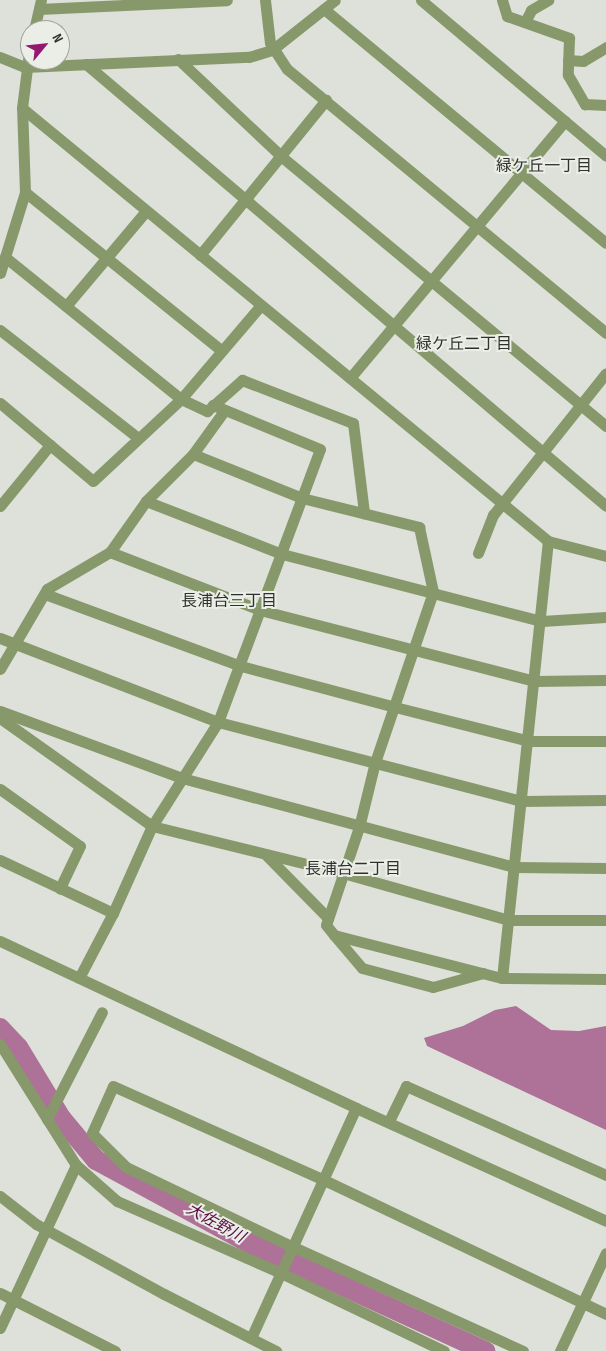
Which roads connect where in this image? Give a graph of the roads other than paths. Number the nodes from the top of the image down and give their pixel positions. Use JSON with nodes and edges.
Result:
{"nodes":[{"id":1,"x":227,"y":0,"type":"edge"},
{"id":2,"x":265,"y":0,"type":"edge"},
{"id":3,"x":335,"y":0,"type":"edge"},
{"id":4,"x":421,"y":0,"type":"edge"},
{"id":5,"x":502,"y":0,"type":"edge"},
{"id":6,"x":548,"y":0,"type":"edge"},
{"id":7,"x":40,"y":5,"type":"edge"},
{"id":8,"x":324,"y":9,"type":"junction"},
{"id":9,"x":36,"y":20,"type":"edge"},
{"id":10,"x":525,"y":22,"type":"junction"},
{"id":11,"x":606,"y":47,"type":"edge"},
{"id":12,"x":272,"y":50,"type":"junction"},
{"id":13,"x":0,"y":57,"type":"edge"},
{"id":14,"x":178,"y":59,"type":"junction"},
{"id":15,"x":568,"y":60,"type":"junction"},
{"id":16,"x":86,"y":64,"type":"junction"},
{"id":17,"x":20,"y":65,"type":"edge"},
{"id":18,"x":70,"y":65,"type":"edge"},
{"id":19,"x":25,"y":70,"type":"edge"},
{"id":20,"x":326,"y":100,"type":"junction"},
{"id":21,"x":606,"y":105,"type":"edge"},
{"id":22,"x":22,"y":108,"type":"junction"},
{"id":23,"x":564,"y":121,"type":"junction"},
{"id":24,"x":606,"y":156,"type":"edge"},
{"id":25,"x":282,"y":157,"type":"junction"},
{"id":26,"x":521,"y":173,"type":"junction"},
{"id":27,"x":25,"y":192,"type":"junction"},
{"id":28,"x":245,"y":200,"type":"junction"},
{"id":29,"x":146,"y":210,"type":"junction"},
{"id":30,"x":478,"y":224,"type":"junction"},
{"id":31,"x":606,"y":243,"type":"edge"},
{"id":32,"x":200,"y":255,"type":"junction"},
{"id":33,"x":5,"y":256,"type":"junction"},
{"id":34,"x":106,"y":258,"type":"junction"},
{"id":35,"x":0,"y":273,"type":"edge"},
{"id":36,"x":431,"y":281,"type":"junction"},
{"id":37,"x":261,"y":305,"type":"junction"},
{"id":38,"x":66,"y":306,"type":"junction"},
{"id":39,"x":393,"y":326,"type":"junction"},
{"id":40,"x":0,"y":330,"type":"edge"},
{"id":41,"x":606,"y":333,"type":"edge"},
{"id":42,"x":222,"y":351,"type":"junction"},
{"id":43,"x":606,"y":373,"type":"edge"},
{"id":44,"x":350,"y":378,"type":"junction"},
{"id":45,"x":181,"y":399,"type":"junction"},
{"id":46,"x":0,"y":402,"type":"edge"},
{"id":47,"x":213,"y":405,"type":"junction"},
{"id":48,"x":581,"y":405,"type":"junction"},
{"id":49,"x":224,"y":410,"type":"junction"},
{"id":50,"x":606,"y":426,"type":"edge"},
{"id":51,"x":138,"y":438,"type":"junction"},
{"id":52,"x":50,"y":445,"type":"junction"},
{"id":53,"x":543,"y":452,"type":"junction"},
{"id":54,"x":193,"y":454,"type":"junction"},
{"id":55,"x":302,"y":498,"type":"junction"},
{"id":56,"x":146,"y":501,"type":"junction"},
{"id":57,"x":502,"y":504,"type":"junction"},
{"id":58,"x":0,"y":506,"type":"edge"},
{"id":59,"x":606,"y":506,"type":"edge"},
{"id":60,"x":364,"y":513,"type":"junction"},
{"id":61,"x":548,"y":541,"type":"junction"},
{"id":62,"x":110,"y":552,"type":"junction"},
{"id":63,"x":478,"y":553,"type":"dead end"},
{"id":64,"x":282,"y":554,"type":"junction"},
{"id":65,"x":606,"y":556,"type":"edge"},
{"id":66,"x":433,"y":592,"type":"junction"},
{"id":67,"x":45,"y":594,"type":"junction"},
{"id":68,"x":260,"y":610,"type":"junction"},
{"id":69,"x":606,"y":617,"type":"edge"},
{"id":70,"x":542,"y":621,"type":"junction"},
{"id":71,"x":0,"y":638,"type":"edge"},
{"id":72,"x":16,"y":644,"type":"junction"},
{"id":73,"x":416,"y":650,"type":"junction"},
{"id":74,"x":241,"y":666,"type":"junction"},
{"id":75,"x":0,"y":669,"type":"edge"},
{"id":76,"x":606,"y":680,"type":"edge"},
{"id":77,"x":535,"y":681,"type":"junction"},
{"id":78,"x":395,"y":707,"type":"junction"},
{"id":79,"x":0,"y":711,"type":"edge"},
{"id":80,"x":0,"y":718,"type":"edge"},
{"id":81,"x":218,"y":722,"type":"junction"},
{"id":82,"x":528,"y":741,"type":"junction"},
{"id":83,"x":606,"y":741,"type":"edge"},
{"id":84,"x":376,"y":762,"type":"junction"},
{"id":85,"x":182,"y":778,"type":"junction"},
{"id":86,"x":0,"y":789,"type":"edge"},
{"id":87,"x":606,"y":800,"type":"edge"},
{"id":88,"x":522,"y":801,"type":"junction"},
{"id":89,"x":152,"y":826,"type":"junction"},
{"id":90,"x":359,"y":827,"type":"junction"},
{"id":91,"x":265,"y":854,"type":"junction"},
{"id":92,"x":0,"y":860,"type":"edge"},
{"id":93,"x":514,"y":867,"type":"junction"},
{"id":94,"x":606,"y":868,"type":"edge"},
{"id":95,"x":343,"y":873,"type":"junction"},
{"id":96,"x":60,"y":888,"type":"junction"},
{"id":97,"x":113,"y":913,"type":"junction"},
{"id":98,"x":328,"y":918,"type":"junction"},
{"id":99,"x":509,"y":920,"type":"junction"},
{"id":100,"x":606,"y":920,"type":"edge"},
{"id":101,"x":334,"y":935,"type":"junction"},
{"id":102,"x":0,"y":941,"type":"edge"},
{"id":103,"x":485,"y":973,"type":"junction"},
{"id":104,"x":79,"y":978,"type":"junction"},
{"id":105,"x":502,"y":978,"type":"junction"},
{"id":106,"x":606,"y":979,"type":"edge"},
{"id":107,"x":102,"y":1012,"type":"dead end"},
{"id":108,"x":0,"y":1044,"type":"edge"},
{"id":109,"x":356,"y":1108,"type":"junction"},
{"id":110,"x":47,"y":1119,"type":"junction"},
{"id":111,"x":389,"y":1121,"type":"junction"},
{"id":112,"x":76,"y":1165,"type":"junction"},
{"id":113,"x":606,"y":1175,"type":"edge"},
{"id":114,"x":322,"y":1179,"type":"junction"},
{"id":115,"x":0,"y":1196,"type":"edge"},
{"id":116,"x":606,"y":1221,"type":"edge"},
{"id":117,"x":46,"y":1229,"type":"junction"},
{"id":118,"x":291,"y":1246,"type":"junction"},
{"id":119,"x":606,"y":1253,"type":"edge"},
{"id":120,"x":279,"y":1272,"type":"junction"},
{"id":121,"x":0,"y":1293,"type":"edge"},
{"id":122,"x":13,"y":1300,"type":"junction"},
{"id":123,"x":582,"y":1302,"type":"junction"},
{"id":124,"x":606,"y":1314,"type":"edge"},
{"id":125,"x":0,"y":1328,"type":"edge"},
{"id":126,"x":251,"y":1338,"type":"junction"},
{"id":127,"x":115,"y":1351,"type":"edge"},
{"id":128,"x":276,"y":1351,"type":"edge"},
{"id":129,"x":444,"y":1351,"type":"edge"},
{"id":130,"x":523,"y":1351,"type":"edge"},
{"id":131,"x":560,"y":1351,"type":"edge"}],
"edges":[{"from":1,"to":7,"type":"street"},
{"from":2,"to":12,"type":"street"},
{"from":3,"to":8,"type":"street"},
{"from":4,"to":23,"type":"street"},
{"from":5,"to":10,"type":"street"},
{"from":6,"to":10,"type":"street"},
{"from":7,"to":9,"type":"street"},
{"from":8,"to":12,"type":"street"},
{"from":8,"to":26,"type":"street"},
{"from":10,"to":15,"type":"street"},
{"from":11,"to":15,"type":"street"},
{"from":12,"to":14,"type":"street"},
{"from":12,"to":20,"type":"street"},
{"from":13,"to":17,"type":"street"},
{"from":14,"to":16,"type":"street"},
{"from":14,"to":25,"type":"street"},
{"from":15,"to":21,"type":"street"},
{"from":16,"to":18,"type":"street"},
{"from":16,"to":28,"type":"street"},
{"from":19,"to":22,"type":"street"},
{"from":20,"to":25,"type":"street"},
{"from":20,"to":30,"type":"street"},
{"from":22,"to":27,"type":"street"},
{"from":22,"to":29,"type":"street"},
{"from":23,"to":24,"type":"street"},
{"from":23,"to":26,"type":"street"},
{"from":25,"to":28,"type":"street"},
{"from":25,"to":36,"type":"street"},
{"from":26,"to":30,"type":"street"},
{"from":26,"to":31,"type":"street"},
{"from":27,"to":33,"type":"street"},
{"from":27,"to":34,"type":"street"},
{"from":28,"to":32,"type":"street"},
{"from":28,"to":39,"type":"street"},
{"from":29,"to":32,"type":"street"},
{"from":29,"to":34,"type":"street"},
{"from":30,"to":36,"type":"street"},
{"from":30,"to":41,"type":"street"},
{"from":32,"to":37,"type":"street"},
{"from":33,"to":35,"type":"street"},
{"from":33,"to":38,"type":"street"},
{"from":34,"to":38,"type":"street"},
{"from":34,"to":42,"type":"street"},
{"from":36,"to":39,"type":"street"},
{"from":36,"to":48,"type":"street"},
{"from":37,"to":42,"type":"street"},
{"from":37,"to":44,"type":"street"},
{"from":38,"to":45,"type":"street"},
{"from":39,"to":44,"type":"street"},
{"from":39,"to":53,"type":"street"},
{"from":40,"to":51,"type":"street"},
{"from":42,"to":45,"type":"street"},
{"from":43,"to":48,"type":"street"},
{"from":44,"to":57,"type":"street"},
{"from":45,"to":47,"type":"street"},
{"from":45,"to":51,"type":"street"},
{"from":46,"to":52,"type":"street"},
{"from":47,"to":49,"type":"street"},
{"from":47,"to":60,"type":"street"},
{"from":48,"to":50,"type":"street"},
{"from":48,"to":53,"type":"street"},
{"from":49,"to":54,"type":"street"},
{"from":49,"to":55,"type":"street"},
{"from":51,"to":52,"type":"street"},
{"from":52,"to":58,"type":"street"},
{"from":53,"to":57,"type":"street"},
{"from":53,"to":59,"type":"street"},
{"from":54,"to":55,"type":"street"},
{"from":54,"to":56,"type":"street"},
{"from":55,"to":60,"type":"street"},
{"from":55,"to":64,"type":"street"},
{"from":56,"to":62,"type":"street"},
{"from":56,"to":64,"type":"street"},
{"from":57,"to":61,"type":"street"},
{"from":57,"to":63,"type":"street"},
{"from":60,"to":66,"type":"street"},
{"from":61,"to":65,"type":"street"},
{"from":61,"to":70,"type":"street"},
{"from":62,"to":67,"type":"street"},
{"from":62,"to":68,"type":"street"},
{"from":64,"to":66,"type":"street"},
{"from":64,"to":68,"type":"street"},
{"from":66,"to":70,"type":"street"},
{"from":66,"to":73,"type":"street"},
{"from":67,"to":72,"type":"street"},
{"from":67,"to":74,"type":"street"},
{"from":68,"to":73,"type":"street"},
{"from":68,"to":74,"type":"street"},
{"from":69,"to":70,"type":"street"},
{"from":70,"to":77,"type":"street"},
{"from":71,"to":72,"type":"street"},
{"from":72,"to":75,"type":"street"},
{"from":72,"to":81,"type":"street"},
{"from":73,"to":77,"type":"street"},
{"from":73,"to":78,"type":"street"},
{"from":74,"to":78,"type":"street"},
{"from":74,"to":81,"type":"street"},
{"from":76,"to":77,"type":"street"},
{"from":77,"to":82,"type":"street"},
{"from":78,"to":82,"type":"street"},
{"from":78,"to":84,"type":"street"},
{"from":79,"to":85,"type":"street"},
{"from":80,"to":89,"type":"street"},
{"from":81,"to":84,"type":"street"},
{"from":81,"to":85,"type":"street"},
{"from":82,"to":83,"type":"street"},
{"from":82,"to":88,"type":"street"},
{"from":84,"to":88,"type":"street"},
{"from":84,"to":90,"type":"street"},
{"from":85,"to":89,"type":"street"},
{"from":85,"to":90,"type":"street"},
{"from":86,"to":96,"type":"street"},
{"from":87,"to":88,"type":"street"},
{"from":88,"to":93,"type":"street"},
{"from":89,"to":91,"type":"street"},
{"from":89,"to":97,"type":"street"},
{"from":90,"to":93,"type":"street"},
{"from":90,"to":95,"type":"street"},
{"from":91,"to":95,"type":"street"},
{"from":91,"to":98,"type":"street"},
{"from":92,"to":96,"type":"street"},
{"from":93,"to":94,"type":"street"},
{"from":93,"to":99,"type":"street"},
{"from":95,"to":98,"type":"street"},
{"from":95,"to":99,"type":"street"},
{"from":96,"to":97,"type":"street"},
{"from":97,"to":104,"type":"street"},
{"from":98,"to":101,"type":"street"},
{"from":99,"to":100,"type":"street"},
{"from":99,"to":105,"type":"street"},
{"from":101,"to":103,"type":"street"},
{"from":101,"to":103,"type":"street"},
{"from":102,"to":104,"type":"street"},
{"from":103,"to":105,"type":"street"},
{"from":104,"to":109,"type":"street"},
{"from":105,"to":106,"type":"street"},
{"from":107,"to":110,"type":"street"},
{"from":108,"to":110,"type":"street"},
{"from":109,"to":111,"type":"street"},
{"from":109,"to":114,"type":"street"},
{"from":110,"to":112,"type":"street"},
{"from":111,"to":113,"type":"street"},
{"from":111,"to":116,"type":"street"},
{"from":112,"to":117,"type":"street"},
{"from":112,"to":120,"type":"street"},
{"from":114,"to":118,"type":"street"},
{"from":114,"to":118,"type":"street"},
{"from":114,"to":123,"type":"street"},
{"from":115,"to":117,"type":"street"},
{"from":117,"to":122,"type":"street"},
{"from":117,"to":126,"type":"street"},
{"from":118,"to":120,"type":"street"},
{"from":118,"to":130,"type":"street"},
{"from":119,"to":123,"type":"street"},
{"from":120,"to":126,"type":"street"},
{"from":120,"to":129,"type":"street"},
{"from":121,"to":122,"type":"street"},
{"from":122,"to":125,"type":"street"},
{"from":122,"to":127,"type":"street"},
{"from":123,"to":124,"type":"street"},
{"from":123,"to":131,"type":"street"},
{"from":126,"to":128,"type":"street"}]}
